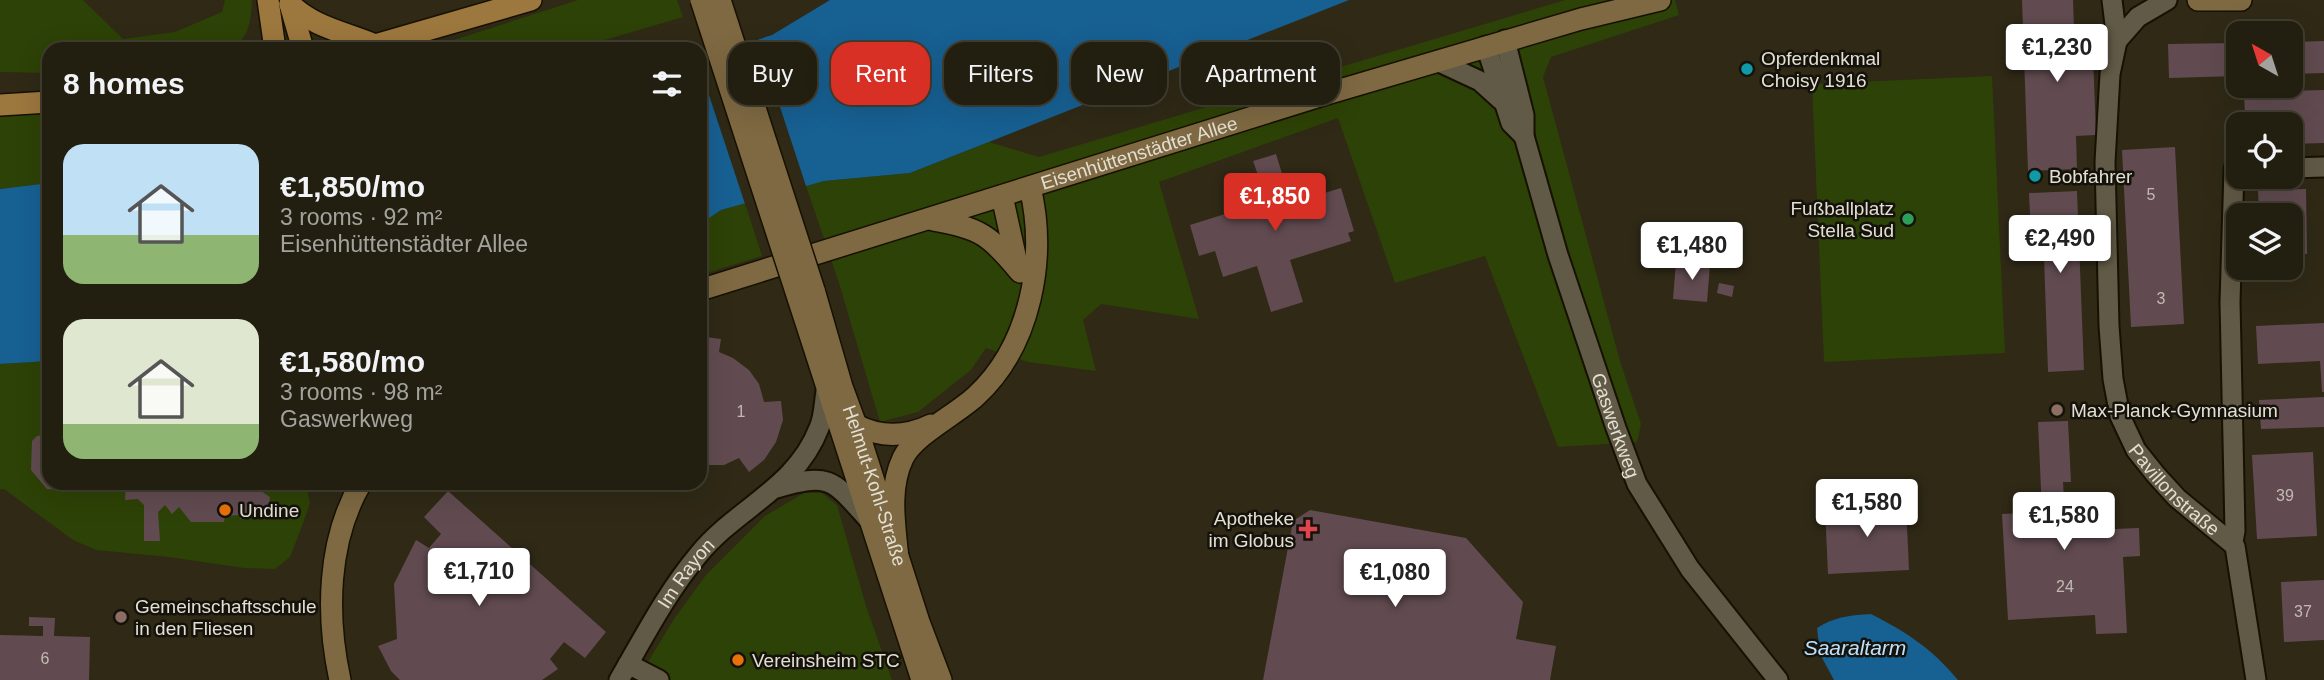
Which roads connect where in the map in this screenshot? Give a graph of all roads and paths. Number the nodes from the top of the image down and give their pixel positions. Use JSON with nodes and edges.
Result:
{"nodes":[{"id":1,"x":268,"y":0,"type":"edge"},
{"id":2,"x":531,"y":0,"type":"edge"},
{"id":3,"x":701,"y":0,"type":"edge"},
{"id":4,"x":720,"y":0,"type":"edge"},
{"id":5,"x":1660,"y":0,"type":"edge"},
{"id":6,"x":2112,"y":0,"type":"edge"},
{"id":7,"x":2167,"y":0,"type":"edge"},
{"id":8,"x":2198,"y":0,"type":"edge"},
{"id":9,"x":2241,"y":0,"type":"edge"},
{"id":10,"x":289,"y":2,"type":"edge"},
{"id":11,"x":2118,"y":41,"type":"junction"},
{"id":12,"x":274,"y":42,"type":"edge"},
{"id":13,"x":301,"y":42,"type":"edge"},
{"id":14,"x":356,"y":42,"type":"edge"},
{"id":15,"x":385,"y":42,"type":"edge"},
{"id":16,"x":1496,"y":43,"type":"junction"},
{"id":17,"x":1437,"y":61,"type":"junction"},
{"id":18,"x":1502,"y":101,"type":"junction"},
{"id":19,"x":42,"y":102,"type":"edge"},
{"id":20,"x":0,"y":105,"type":"edge"},
{"id":21,"x":1524,"y":136,"type":"junction"},
{"id":22,"x":2324,"y":167,"type":"edge"},
{"id":23,"x":2303,"y":168,"type":"edge"},
{"id":24,"x":1030,"y":187,"type":"junction"},
{"id":25,"x":2233,"y":189,"type":"edge"},
{"id":26,"x":1002,"y":196,"type":"junction"},
{"id":27,"x":928,"y":219,"type":"junction"},
{"id":28,"x":1020,"y":272,"type":"junction"},
{"id":29,"x":707,"y":288,"type":"edge"},
{"id":30,"x":806,"y":294,"type":"junction"},
{"id":31,"x":1029,"y":299,"type":"junction"},
{"id":32,"x":826,"y":391,"type":"junction"},
{"id":33,"x":949,"y":417,"type":"junction"},
{"id":34,"x":856,"y":425,"type":"junction"},
{"id":35,"x":776,"y":489,"type":"junction"},
{"id":36,"x":358,"y":490,"type":"edge"},
{"id":37,"x":868,"y":519,"type":"junction"},
{"id":38,"x":2233,"y":542,"type":"junction"},
{"id":39,"x":898,"y":559,"type":"junction"},
{"id":40,"x":624,"y":672,"type":"edge"},
{"id":41,"x":340,"y":680,"type":"edge"},
{"id":42,"x":659,"y":680,"type":"edge"},
{"id":43,"x":922,"y":680,"type":"edge"},
{"id":44,"x":941,"y":680,"type":"edge"},
{"id":45,"x":1778,"y":680,"type":"edge"},
{"id":46,"x":2256,"y":680,"type":"edge"}],
"edges":[{"from":1,"to":12,"type":"main road"},
{"from":2,"to":15,"type":"main road"},
{"from":3,"to":30,"type":"street","bridge":true},
{"from":4,"to":30,"type":"street","bridge":true},
{"from":5,"to":16,"type":"street","name":"Eisenhüttenstädter Allee"},
{"from":6,"to":11,"type":"street","name":"Pavillonstraße"},
{"from":7,"to":11,"type":"street","name":"Pavillonstraße"},
{"from":8,"to":9,"type":"street"},
{"from":10,"to":13,"type":"main road"},
{"from":10,"to":14,"type":"main road"},
{"from":11,"to":38,"type":"street","name":"Pavillonstraße"},
{"from":16,"to":17,"type":"street","name":"Eisenhüttenstädter Allee"},
{"from":16,"to":18,"type":"street","name":"Gaswerkweg"},
{"from":16,"to":21,"type":"street","name":"Gaswerkweg"},
{"from":17,"to":18,"type":"street","name":"Gaswerkweg"},
{"from":17,"to":24,"type":"street","name":"Eisenhüttenstädter Allee"},
{"from":18,"to":21,"type":"street","name":"Gaswerkweg"},
{"from":19,"to":20,"type":"main road"},
{"from":21,"to":45,"type":"street","name":"Gaswerkweg"},
{"from":22,"to":23,"type":"street"},
{"from":24,"to":26,"type":"street","name":"Eisenhüttenstädter Allee"},
{"from":24,"to":31,"type":"street"},
{"from":25,"to":38,"type":"street"},
{"from":26,"to":27,"type":"street","name":"Eisenhüttenstädter Allee"},
{"from":26,"to":28,"type":"street"},
{"from":27,"to":28,"type":"street"},
{"from":27,"to":29,"type":"street","name":"Eisenhüttenstädter Allee"},
{"from":28,"to":31,"type":"street"},
{"from":30,"to":32,"type":"street","name":"Helmut-Kohl-Straße"},
{"from":30,"to":34,"type":"street","name":"Helmut-Kohl-Straße"},
{"from":31,"to":33,"type":"street"},
{"from":32,"to":35,"type":"street","name":"Im Rayon"},
{"from":32,"to":37,"type":"street","name":"Helmut-Kohl-Straße"},
{"from":33,"to":34,"type":"street"},
{"from":33,"to":39,"type":"street"},
{"from":34,"to":39,"type":"street","name":"Helmut-Kohl-Straße"},
{"from":35,"to":37,"type":"street","name":"Im Rayon"},
{"from":35,"to":40,"type":"street","name":"Im Rayon"},
{"from":36,"to":41,"type":"street"},
{"from":37,"to":43,"type":"street","name":"Helmut-Kohl-Straße"},
{"from":38,"to":46,"type":"street","name":"Pavillonstraße"},
{"from":39,"to":44,"type":"street","name":"Helmut-Kohl-Straße"},
{"from":40,"to":42,"type":"street"}]}
